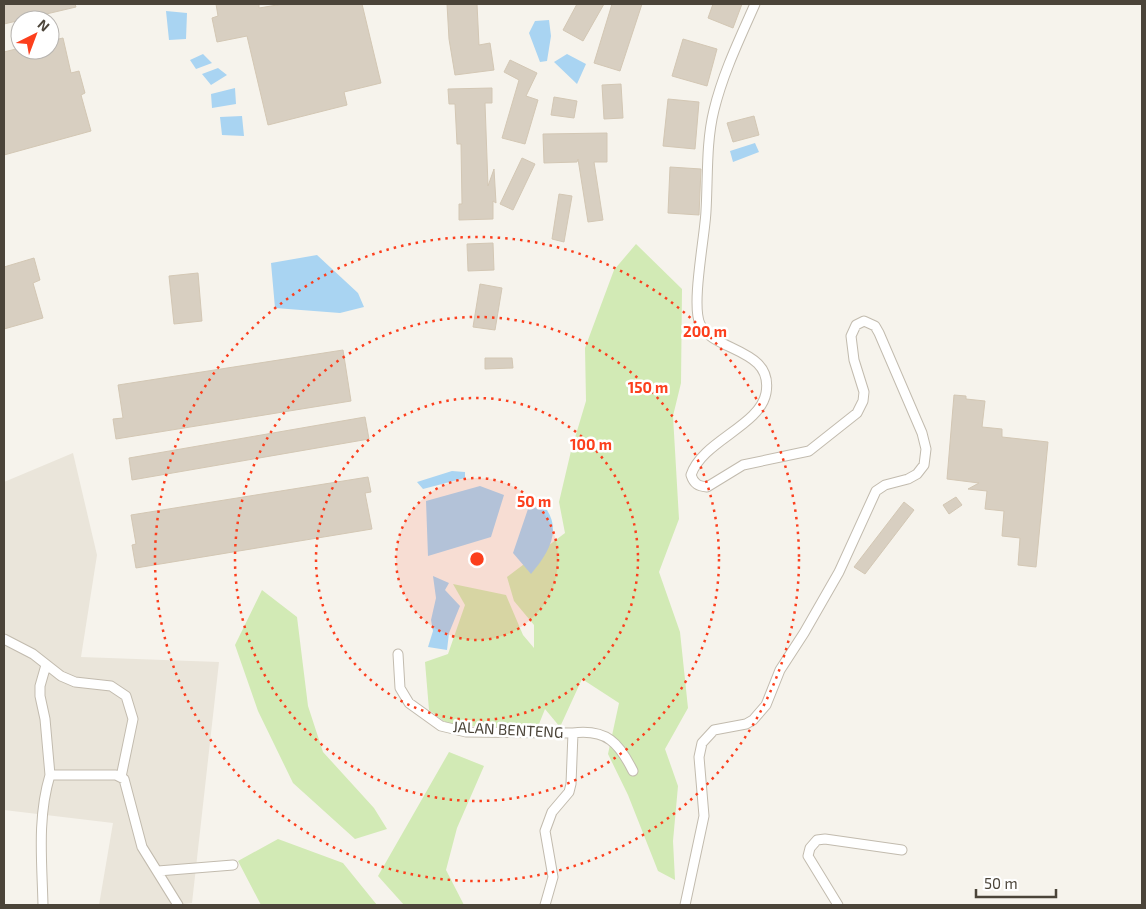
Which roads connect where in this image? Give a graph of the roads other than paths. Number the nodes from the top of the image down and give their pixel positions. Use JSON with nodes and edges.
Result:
{"nodes":[{"id":1,"x":755,"y":4,"type":"edge"},
{"id":2,"x":4,"y":639,"type":"edge"},
{"id":3,"x":398,"y":654,"type":"dead end"},
{"id":4,"x":46,"y":665,"type":"junction"},
{"id":5,"x":573,"y":733,"type":"junction"},
{"id":6,"x":633,"y":771,"type":"dead end"},
{"id":7,"x":50,"y":776,"type":"junction"},
{"id":8,"x":121,"y":777,"type":"junction"},
{"id":9,"x":902,"y":850,"type":"dead end"},
{"id":10,"x":233,"y":865,"type":"dead end"},
{"id":11,"x":158,"y":870,"type":"junction"},
{"id":12,"x":43,"y":905,"type":"edge"},
{"id":13,"x":178,"y":905,"type":"edge"},
{"id":14,"x":545,"y":905,"type":"edge"},
{"id":15,"x":685,"y":905,"type":"edge"},
{"id":16,"x":838,"y":905,"type":"edge"}],
"edges":[{"from":1,"to":15,"type":"street"},
{"from":2,"to":4,"type":"street"},
{"from":3,"to":5,"type":"street","name":"JALAN BENTENG"},
{"from":4,"to":7,"type":"street"},
{"from":4,"to":8,"type":"street"},
{"from":5,"to":6,"type":"street"},
{"from":5,"to":14,"type":"street","name":"JALAN BENTENG"},
{"from":7,"to":8,"type":"street"},
{"from":7,"to":12,"type":"street"},
{"from":8,"to":11,"type":"street"},
{"from":9,"to":16,"type":"street"},
{"from":10,"to":11,"type":"street"},
{"from":11,"to":13,"type":"street"}]}
